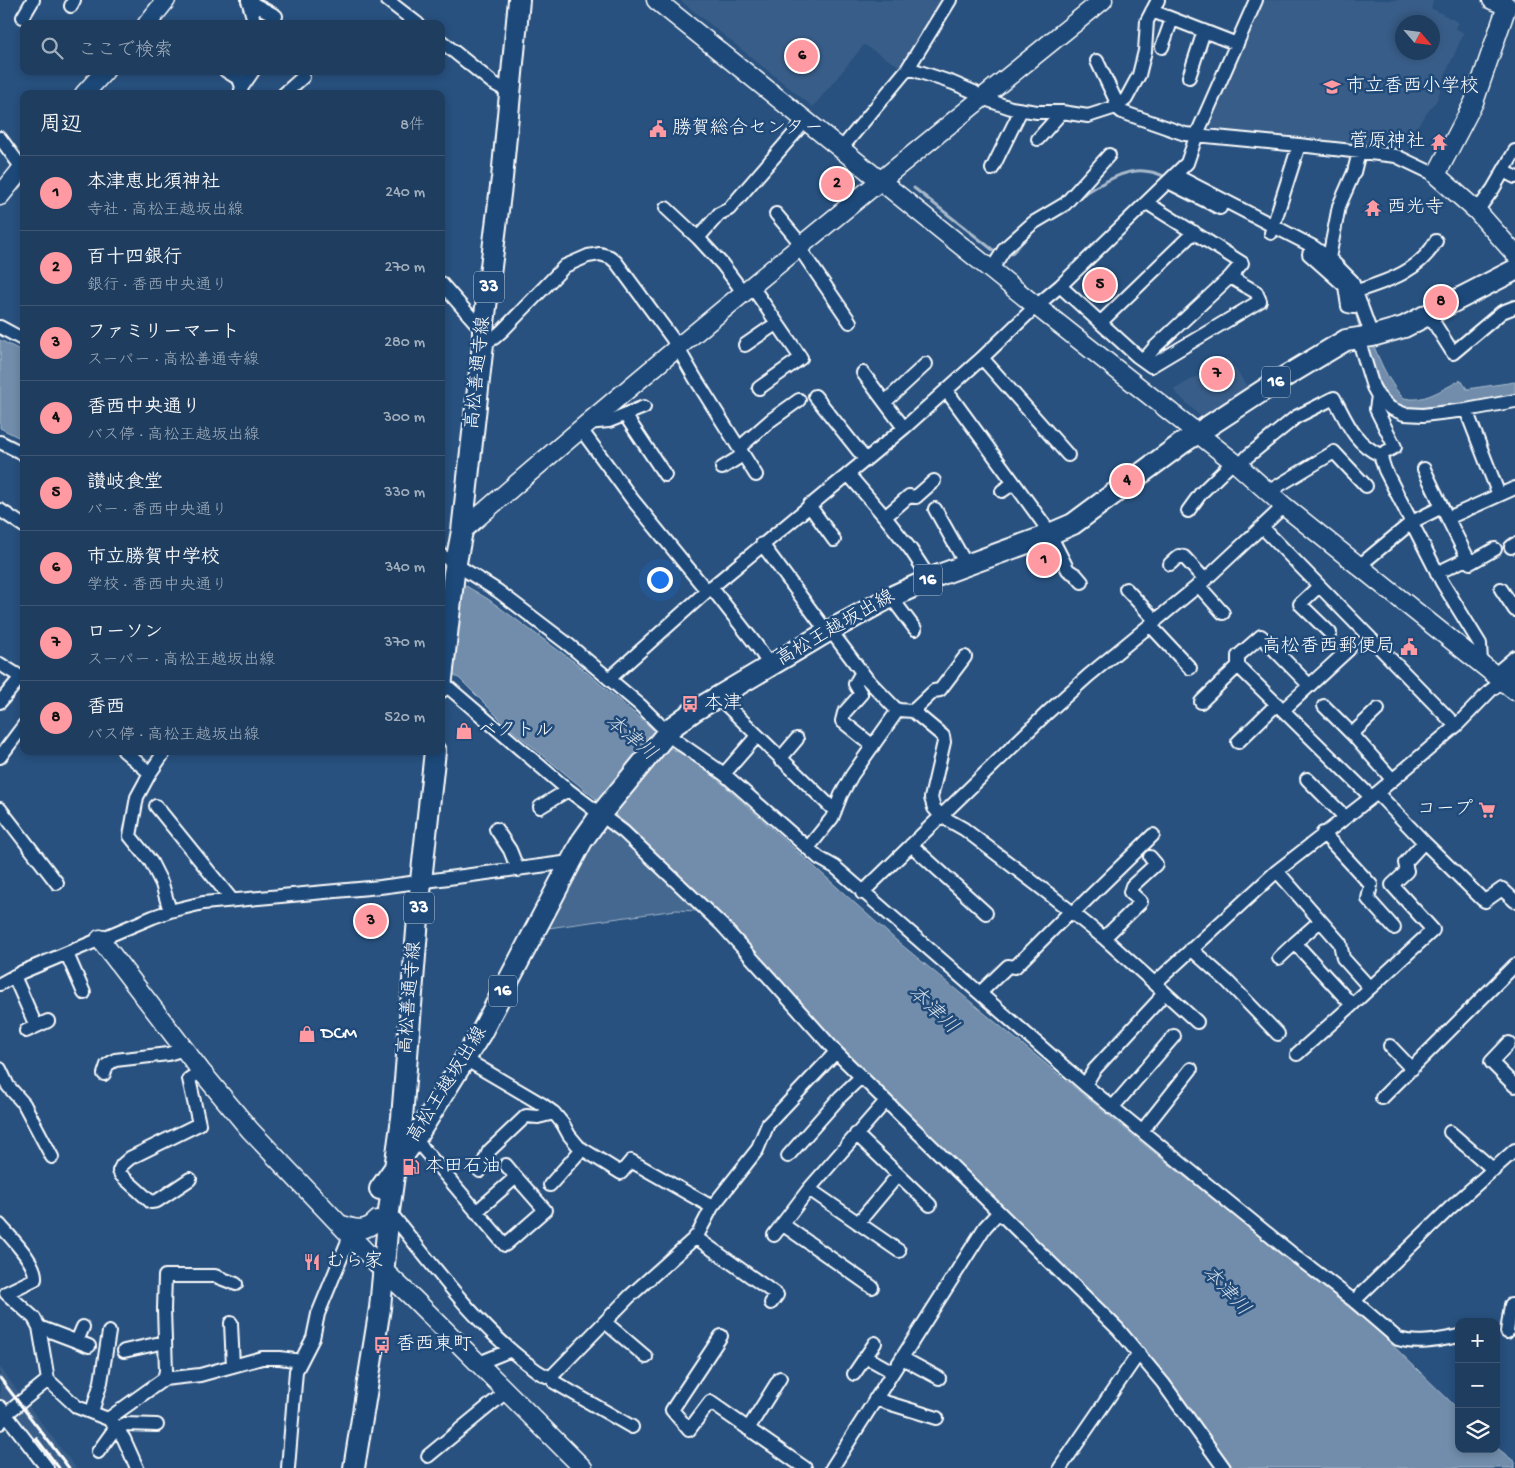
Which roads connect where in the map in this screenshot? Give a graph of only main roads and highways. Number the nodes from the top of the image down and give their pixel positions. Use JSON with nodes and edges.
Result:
{"nodes":[{"id":1,"x":519,"y":0,"type":"edge"},
{"id":2,"x":1515,"y":270,"type":"edge"},
{"id":3,"x":451,"y":564,"type":"edge"},
{"id":4,"x":445,"y":641,"type":"edge"},
{"id":5,"x":435,"y":755,"type":"edge"},
{"id":6,"x":407,"y":1128,"type":"junction"},
{"id":7,"x":395,"y":1168,"type":"junction"},
{"id":8,"x":380,"y":1189,"type":"junction"},
{"id":9,"x":371,"y":1239,"type":"junction"},
{"id":10,"x":347,"y":1468,"type":"edge"},
{"id":11,"x":354,"y":1468,"type":"edge"}],
"edges":[{"from":1,"to":3,"type":"main road","name":"高松善通寺線","number":"33"},
{"from":2,"to":6,"type":"main road","name":"高松王越坂出線","number":"16"},
{"from":3,"to":4,"type":"main road","name":"高松善通寺線","number":"33"},
{"from":5,"to":6,"type":"main road","name":"高松善通寺線","number":"33"},
{"from":6,"to":7,"type":"main road","name":"高松善通寺線","number":"33"},
{"from":6,"to":8,"type":"main road","name":"高松善通寺線","number":"33"},
{"from":7,"to":8,"type":"main road","name":"高松善通寺線","number":"33"},
{"from":7,"to":9,"type":"main road","name":"高松善通寺線","number":"33"},
{"from":8,"to":9,"type":"main road","name":"高松善通寺線","number":"33"},
{"from":9,"to":10,"type":"main road","name":"高松善通寺線","number":"33"},
{"from":9,"to":11,"type":"main road","name":"高松善通寺線","number":"33"}]}
